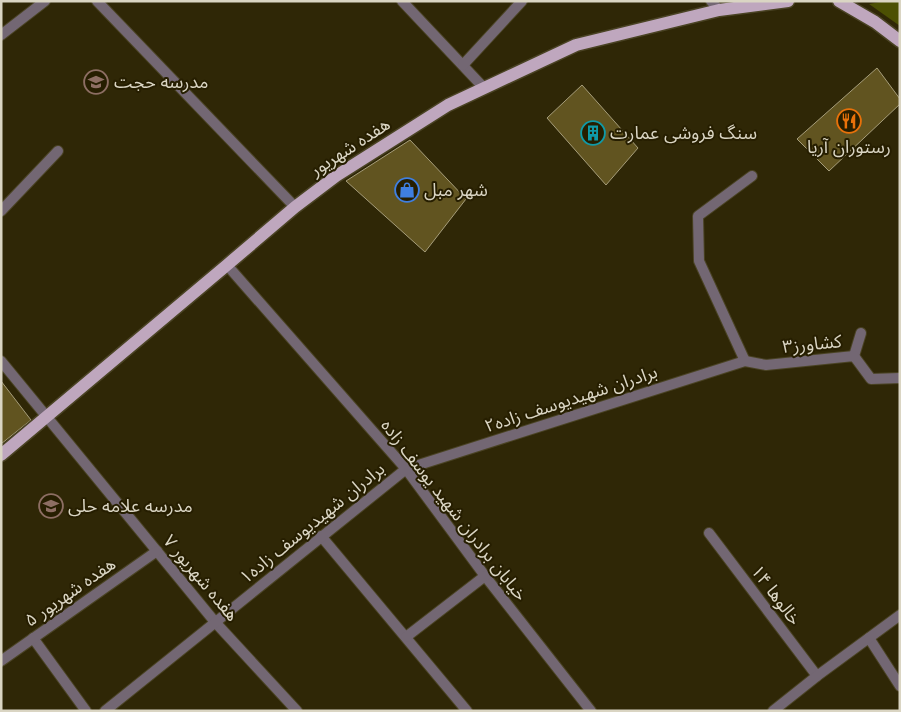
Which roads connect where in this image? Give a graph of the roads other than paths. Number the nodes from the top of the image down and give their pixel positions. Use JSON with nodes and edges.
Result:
{"nodes":[{"id":1,"x":45,"y":1,"type":"edge"},
{"id":2,"x":97,"y":1,"type":"edge"},
{"id":3,"x":402,"y":1,"type":"edge"},
{"id":4,"x":522,"y":1,"type":"edge"},
{"id":5,"x":788,"y":1,"type":"edge"},
{"id":6,"x":839,"y":1,"type":"edge"},
{"id":7,"x":714,"y":6,"type":"edge"},
{"id":8,"x":1,"y":35,"type":"edge"},
{"id":9,"x":900,"y":41,"type":"edge"},
{"id":10,"x":463,"y":65,"type":"junction"},
{"id":11,"x":484,"y":88,"type":"junction"},
{"id":12,"x":58,"y":151,"type":"dead end"},
{"id":13,"x":752,"y":176,"type":"dead end"},
{"id":14,"x":294,"y":206,"type":"junction"},
{"id":15,"x":1,"y":211,"type":"edge"},
{"id":16,"x":228,"y":265,"type":"junction"},
{"id":17,"x":861,"y":334,"type":"dead end"},
{"id":18,"x":854,"y":356,"type":"junction"},
{"id":19,"x":1,"y":361,"type":"edge"},
{"id":20,"x":745,"y":361,"type":"junction"},
{"id":21,"x":900,"y":378,"type":"edge"},
{"id":22,"x":46,"y":417,"type":"junction"},
{"id":23,"x":1,"y":455,"type":"edge"},
{"id":24,"x":406,"y":468,"type":"junction"},
{"id":25,"x":709,"y":533,"type":"dead end"},
{"id":26,"x":321,"y":536,"type":"junction"},
{"id":27,"x":157,"y":551,"type":"junction"},
{"id":28,"x":485,"y":576,"type":"junction"},
{"id":29,"x":899,"y":616,"type":"edge"},
{"id":30,"x":215,"y":622,"type":"junction"},
{"id":31,"x":33,"y":638,"type":"junction"},
{"id":32,"x":406,"y":638,"type":"junction"},
{"id":33,"x":868,"y":638,"type":"junction"},
{"id":34,"x":1,"y":660,"type":"edge"},
{"id":35,"x":816,"y":676,"type":"junction"},
{"id":36,"x":900,"y":686,"type":"edge"},
{"id":37,"x":86,"y":711,"type":"edge"},
{"id":38,"x":106,"y":711,"type":"edge"},
{"id":39,"x":297,"y":711,"type":"edge"},
{"id":40,"x":467,"y":711,"type":"edge"},
{"id":41,"x":591,"y":711,"type":"edge"},
{"id":42,"x":773,"y":711,"type":"edge"}],
"edges":[{"from":1,"to":8,"type":"street"},
{"from":2,"to":14,"type":"street"},
{"from":3,"to":10,"type":"street"},
{"from":4,"to":10,"type":"street"},
{"from":5,"to":7,"type":"main road","name":"هفده شهریور"},
{"from":6,"to":9,"type":"main road"},
{"from":7,"to":11,"type":"main road","name":"هفده شهریور"},
{"from":10,"to":11,"type":"street"},
{"from":11,"to":14,"type":"main road","name":"هفده شهریور"},
{"from":12,"to":15,"type":"street"},
{"from":13,"to":20,"type":"street"},
{"from":14,"to":16,"type":"main road","name":"هفده شهریور"},
{"from":16,"to":22,"type":"main road","name":"هفده شهریور"},
{"from":16,"to":24,"type":"street","name":"خیابان برادران شهید یوسف زاده"},
{"from":17,"to":18,"type":"street"},
{"from":18,"to":20,"type":"street","name":"کشاورز۳"},
{"from":18,"to":21,"type":"street","name":"کشاورز۳"},
{"from":19,"to":22,"type":"street","name":"هفده شهریور ۷"},
{"from":20,"to":24,"type":"street","name":"برادران شهیدیوسف زاده۲"},
{"from":22,"to":23,"type":"main road","name":"هفده شهریور"},
{"from":22,"to":27,"type":"street","name":"هفده شهریور ۷"},
{"from":24,"to":26,"type":"street","name":"برادران شهیدیوسف زاده۱"},
{"from":24,"to":28,"type":"street","name":"خیابان برادران شهید یوسف زاده"},
{"from":25,"to":35,"type":"street","name":"خالوها ۱۴"},
{"from":26,"to":30,"type":"street","name":"برادران شهیدیوسف زاده۱"},
{"from":26,"to":32,"type":"street"},
{"from":27,"to":30,"type":"street","name":"هفده شهریور ۷"},
{"from":27,"to":31,"type":"street","name":"هفده شهریور ۵"},
{"from":28,"to":32,"type":"street"},
{"from":28,"to":41,"type":"street","name":"خیابان برادران شهید یوسف زاده"},
{"from":29,"to":33,"type":"street"},
{"from":30,"to":38,"type":"street","name":"برادران شهیدیوسف زاده۱"},
{"from":30,"to":39,"type":"street","name":"هفده شهریور ۷"},
{"from":31,"to":34,"type":"street","name":"هفده شهریور ۵"},
{"from":31,"to":37,"type":"street"},
{"from":32,"to":40,"type":"street"},
{"from":33,"to":35,"type":"street"},
{"from":33,"to":36,"type":"street"},
{"from":35,"to":42,"type":"street"}]}
